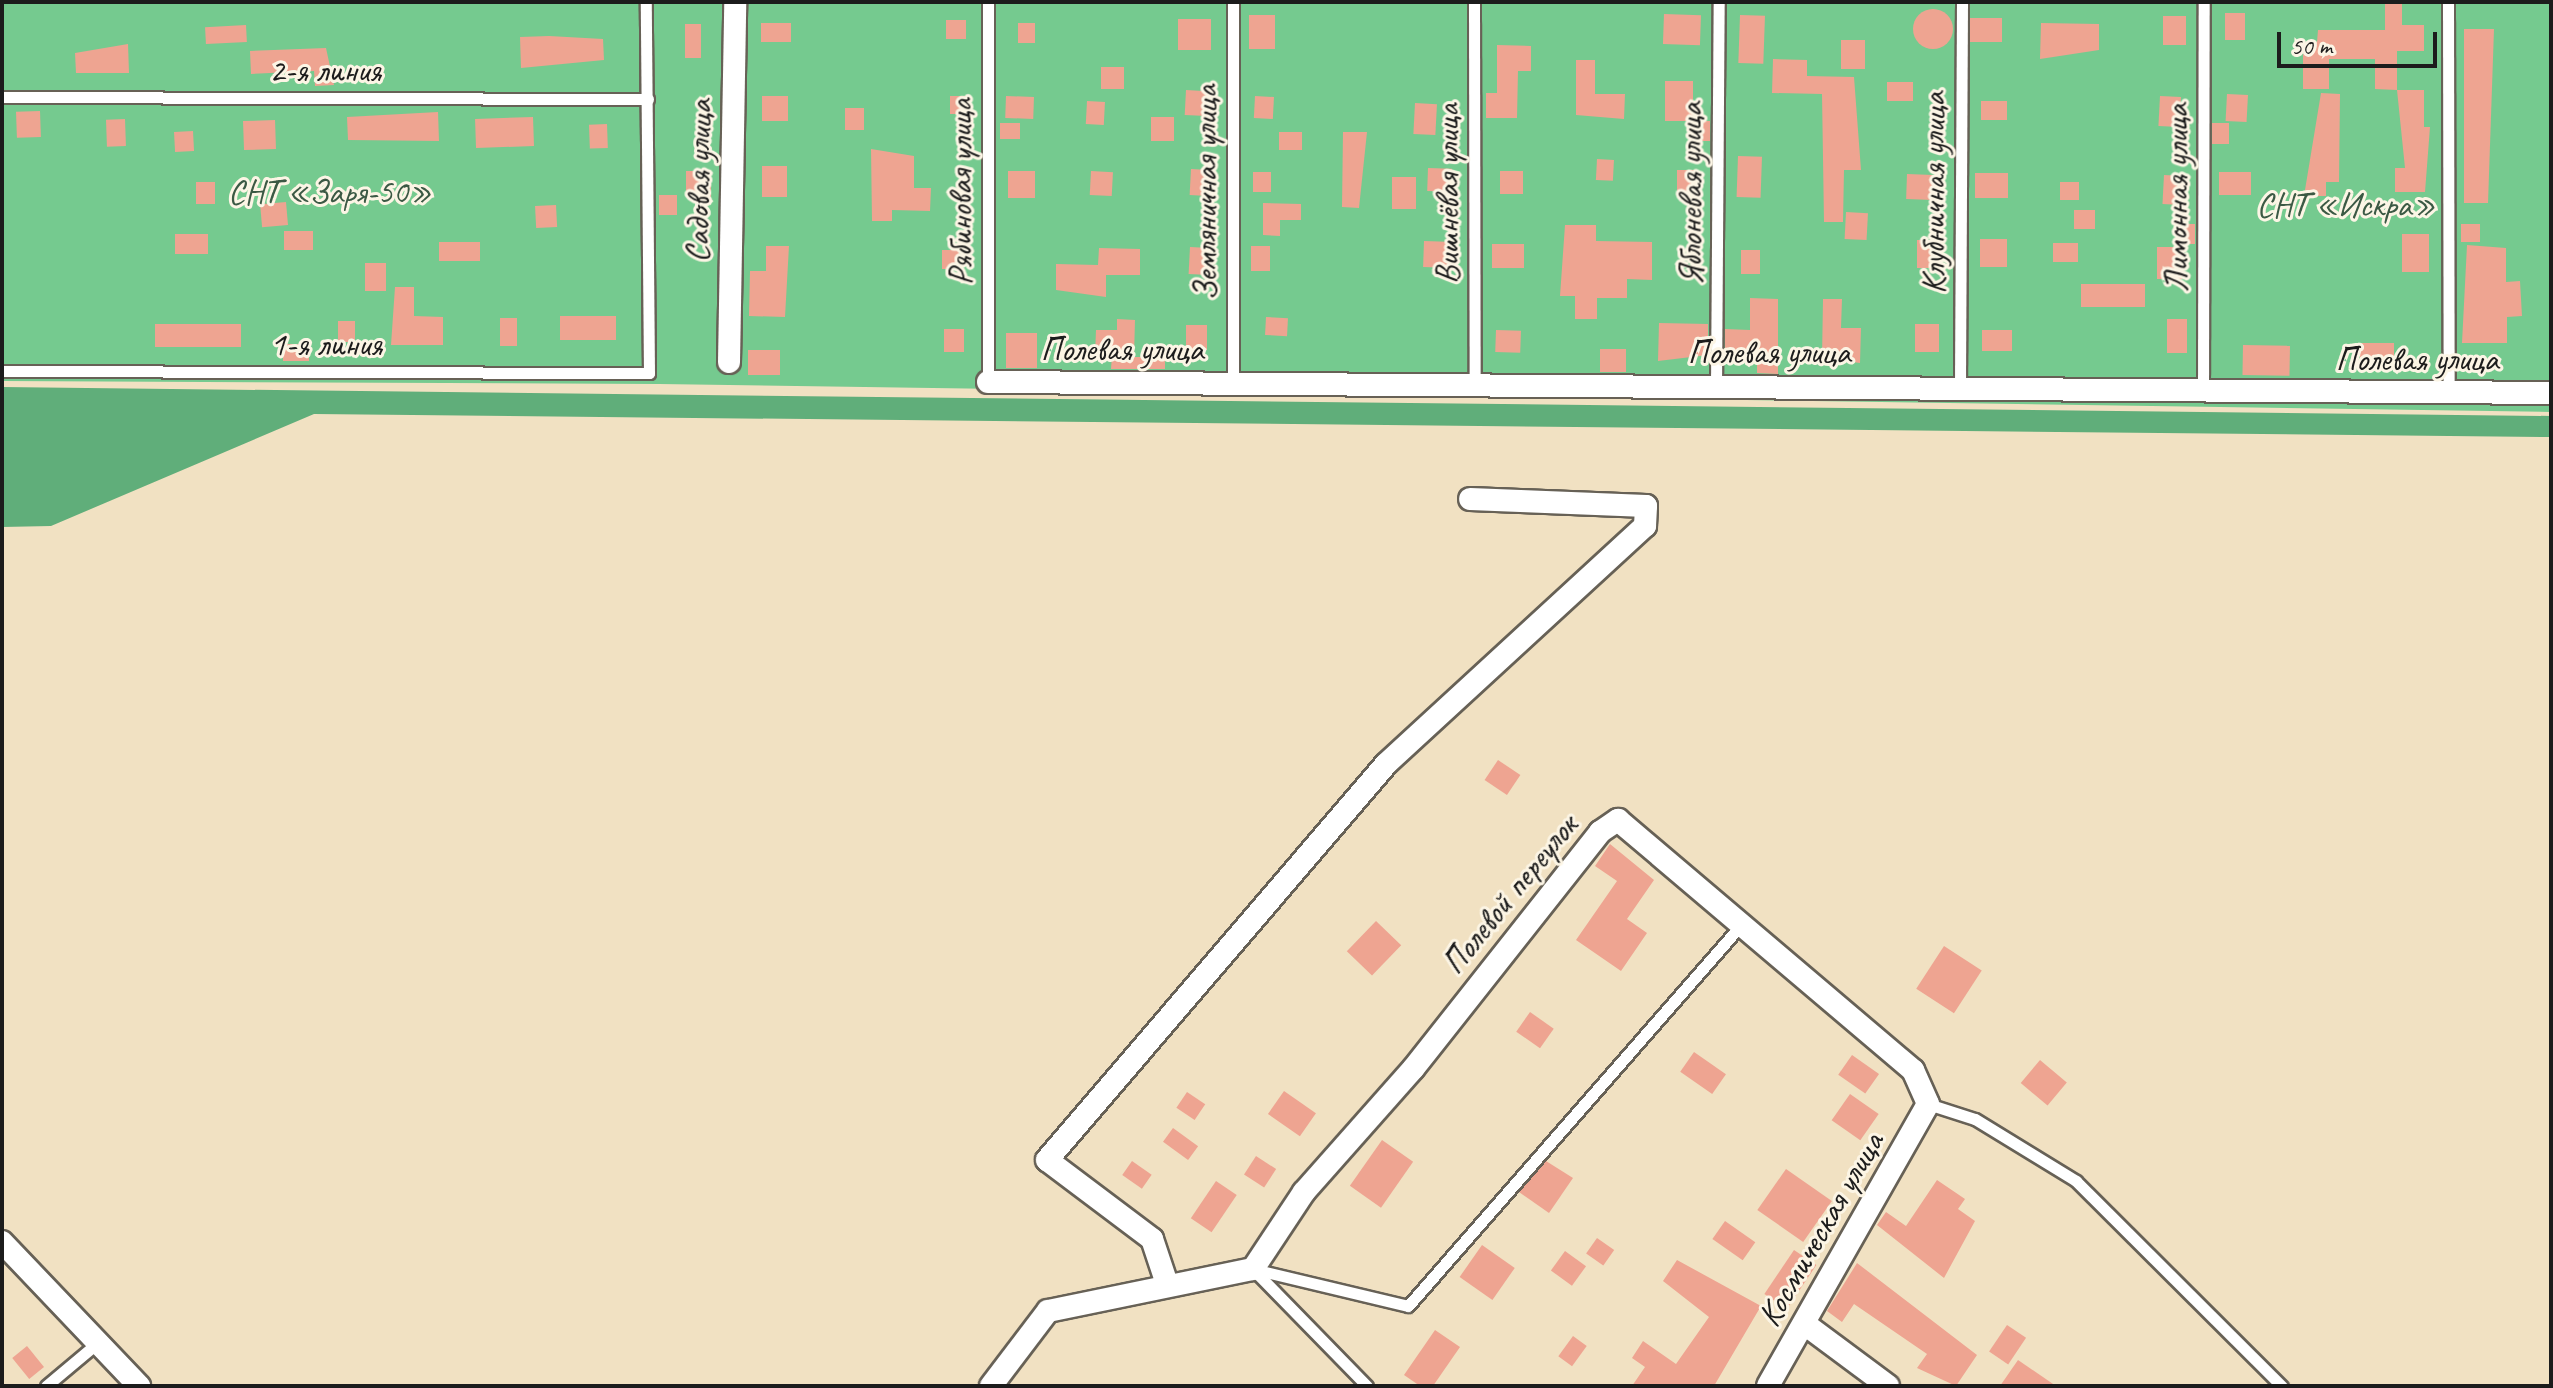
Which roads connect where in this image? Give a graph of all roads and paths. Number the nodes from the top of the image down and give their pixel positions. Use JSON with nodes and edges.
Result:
{"nodes":[{"id":1,"x":646,"y":2,"type":"edge"},
{"id":2,"x":735,"y":2,"type":"edge"},
{"id":3,"x":988,"y":2,"type":"edge"},
{"id":4,"x":1233,"y":2,"type":"edge"},
{"id":5,"x":1474,"y":2,"type":"edge"},
{"id":6,"x":1719,"y":2,"type":"edge"},
{"id":7,"x":1962,"y":2,"type":"edge"},
{"id":8,"x":2204,"y":2,"type":"edge"},
{"id":9,"x":2448,"y":2,"type":"edge"},
{"id":10,"x":2,"y":97,"type":"edge"},
{"id":11,"x":648,"y":99,"type":"junction"},
{"id":12,"x":729,"y":362,"type":"dead end"},
{"id":13,"x":2,"y":371,"type":"edge"},
{"id":14,"x":988,"y":382,"type":"joint"},
{"id":15,"x":1233,"y":383,"type":"junction"},
{"id":16,"x":1960,"y":384,"type":"junction"},
{"id":17,"x":1475,"y":386,"type":"junction"},
{"id":18,"x":1716,"y":387,"type":"junction"},
{"id":19,"x":2203,"y":393,"type":"junction"},
{"id":20,"x":2449,"y":393,"type":"junction"},
{"id":21,"x":2551,"y":393,"type":"edge"},
{"id":22,"x":1470,"y":499,"type":"dead end"},
{"id":23,"x":1741,"y":925,"type":"junction"},
{"id":24,"x":1928,"y":1104,"type":"junction"},
{"id":25,"x":2,"y":1242,"type":"edge"},
{"id":26,"x":1253,"y":1269,"type":"junction"},
{"id":27,"x":1167,"y":1284,"type":"junction"},
{"id":28,"x":1806,"y":1325,"type":"junction"},
{"id":29,"x":96,"y":1344,"type":"junction"},
{"id":30,"x":46,"y":1386,"type":"edge"},
{"id":31,"x":139,"y":1386,"type":"edge"},
{"id":32,"x":991,"y":1386,"type":"edge"},
{"id":33,"x":1367,"y":1386,"type":"edge"},
{"id":34,"x":1768,"y":1386,"type":"edge"},
{"id":35,"x":1888,"y":1386,"type":"edge"},
{"id":36,"x":2282,"y":1386,"type":"edge"}],
"edges":[{"from":1,"to":11,"type":"lane"},
{"from":2,"to":12,"type":"street","name":"Садовая улица"},
{"from":3,"to":14,"type":"lane","name":"Рябиновая улица"},
{"from":4,"to":15,"type":"lane","name":"Земляничная улица"},
{"from":5,"to":17,"type":"lane","name":"Вишнёвая улица"},
{"from":6,"to":18,"type":"lane","name":"Яблоневая улица"},
{"from":7,"to":16,"type":"lane","name":"Клубничная улица"},
{"from":8,"to":19,"type":"lane","name":"Лимонная улица"},
{"from":9,"to":20,"type":"lane"},
{"from":10,"to":11,"type":"lane","name":"2-я линия"},
{"from":11,"to":13,"type":"lane","name":"1-я линия"},
{"from":14,"to":15,"type":"street","name":"Полевая улица"},
{"from":15,"to":17,"type":"street","name":"Полевая улица"},
{"from":16,"to":18,"type":"street","name":"Полевая улица"},
{"from":16,"to":19,"type":"street","name":"Полевая улица"},
{"from":17,"to":18,"type":"street","name":"Полевая улица"},
{"from":19,"to":20,"type":"street","name":"Полевая улица"},
{"from":20,"to":21,"type":"street","name":"Полевая улица"},
{"from":22,"to":27,"type":"street"},
{"from":23,"to":24,"type":"street","name":"Полевой переулок"},
{"from":23,"to":26,"type":"lane"},
{"from":23,"to":26,"type":"street","name":"Полевой переулок"},
{"from":24,"to":28,"type":"street","name":"Космическая улица"},
{"from":24,"to":36,"type":"lane"},
{"from":25,"to":29,"type":"street"},
{"from":26,"to":27,"type":"street"},
{"from":26,"to":33,"type":"lane"},
{"from":27,"to":32,"type":"street"},
{"from":28,"to":34,"type":"street","name":"Космическая улица"},
{"from":28,"to":35,"type":"street"},
{"from":29,"to":30,"type":"lane"},
{"from":29,"to":31,"type":"street"}]}
